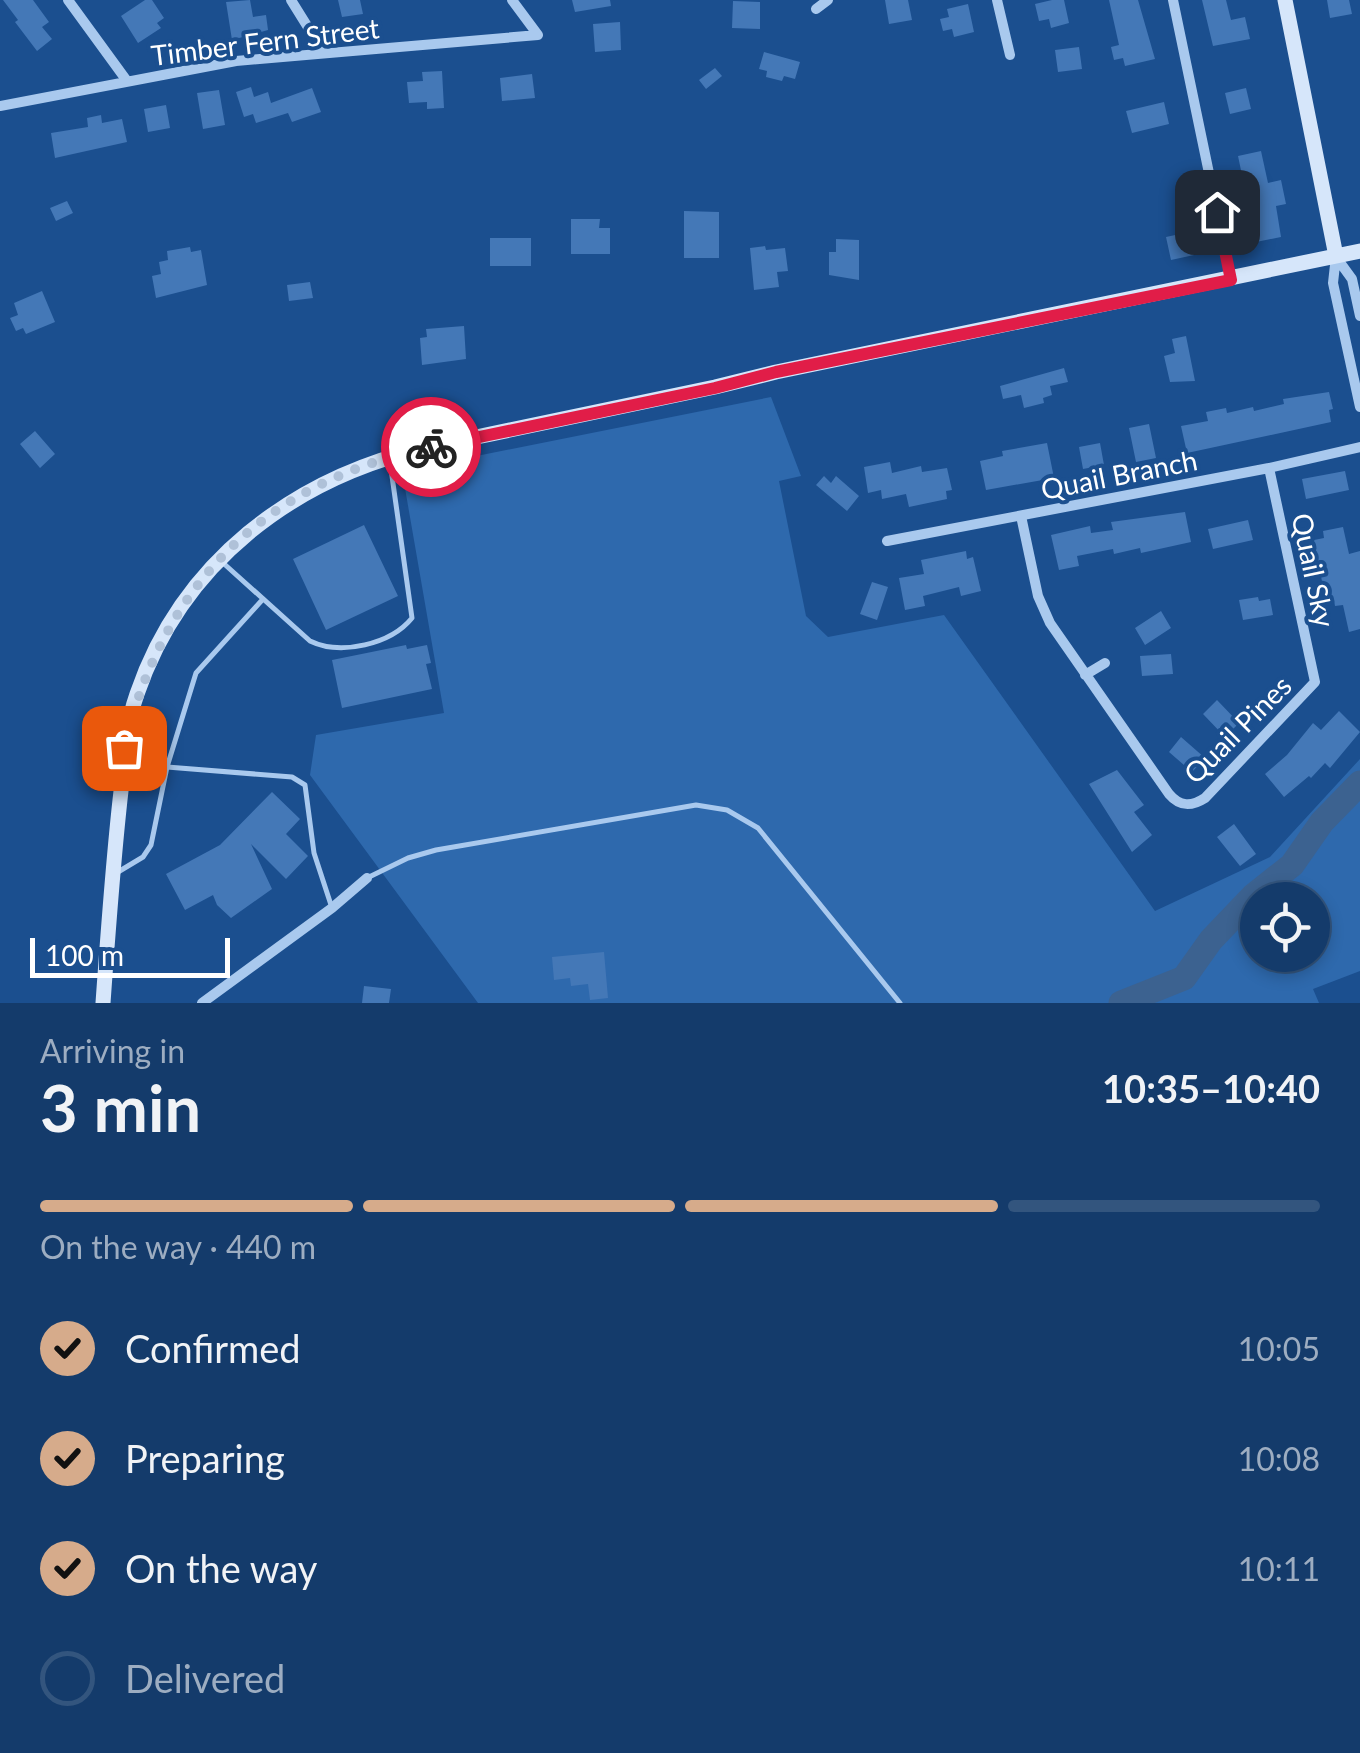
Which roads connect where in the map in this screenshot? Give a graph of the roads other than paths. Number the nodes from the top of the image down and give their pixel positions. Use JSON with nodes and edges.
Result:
{"nodes":[{"id":1,"x":68,"y":0,"type":"edge"},
{"id":2,"x":291,"y":0,"type":"edge"},
{"id":3,"x":512,"y":0,"type":"edge"},
{"id":4,"x":828,"y":0,"type":"edge"},
{"id":5,"x":997,"y":0,"type":"edge"},
{"id":6,"x":1173,"y":0,"type":"edge"},
{"id":7,"x":1285,"y":0,"type":"edge"},
{"id":8,"x":816,"y":9,"type":"dead end"},
{"id":9,"x":324,"y":53,"type":"junction"},
{"id":10,"x":1010,"y":55,"type":"dead end"},
{"id":11,"x":127,"y":81,"type":"junction"},
{"id":12,"x":0,"y":106,"type":"edge"},
{"id":13,"x":1360,"y":251,"type":"edge"},
{"id":14,"x":1336,"y":256,"type":"junction"},
{"id":15,"x":1231,"y":280,"type":"junction"},
{"id":16,"x":1360,"y":316,"type":"edge"},
{"id":17,"x":1360,"y":407,"type":"edge"},
{"id":18,"x":1360,"y":447,"type":"edge"},
{"id":19,"x":390,"y":456,"type":"junction"},
{"id":20,"x":1269,"y":468,"type":"junction"},
{"id":21,"x":1021,"y":516,"type":"junction"},
{"id":22,"x":886,"y":541,"type":"dead end"},
{"id":23,"x":220,"y":560,"type":"junction"},
{"id":24,"x":263,"y":598,"type":"junction"},
{"id":25,"x":1105,"y":663,"type":"dead end"},
{"id":26,"x":1086,"y":676,"type":"junction"},
{"id":27,"x":1315,"y":682,"type":"joint"},
{"id":28,"x":123,"y":759,"type":"junction"},
{"id":29,"x":167,"y":767,"type":"junction"},
{"id":30,"x":112,"y":875,"type":"junction"},
{"id":31,"x":367,"y":878,"type":"joint"},
{"id":32,"x":332,"y":908,"type":"junction"},
{"id":33,"x":103,"y":1003,"type":"edge"},
{"id":34,"x":202,"y":1003,"type":"edge"},
{"id":35,"x":900,"y":1003,"type":"edge"}],
"edges":[{"from":1,"to":11,"type":"street"},
{"from":2,"to":9,"type":"street"},
{"from":3,"to":9,"type":"street","name":"Timber Fern Street"},
{"from":4,"to":8,"type":"street"},
{"from":5,"to":10,"type":"street"},
{"from":6,"to":15,"type":"street"},
{"from":7,"to":14,"type":"street"},
{"from":9,"to":11,"type":"street","name":"Timber Fern Street"},
{"from":11,"to":12,"type":"street","name":"Timber Fern Street"},
{"from":13,"to":14,"type":"street"},
{"from":14,"to":15,"type":"street"},
{"from":14,"to":16,"type":"street"},
{"from":14,"to":17,"type":"street"},
{"from":15,"to":19,"type":"street"},
{"from":18,"to":20,"type":"street","name":"Quail Branch"},
{"from":19,"to":23,"type":"street"},
{"from":19,"to":24,"type":"lane"},
{"from":20,"to":21,"type":"street","name":"Quail Branch"},
{"from":20,"to":27,"type":"street","name":"Quail Sky"},
{"from":21,"to":22,"type":"street","name":"Quail Branch"},
{"from":21,"to":26,"type":"street"},
{"from":23,"to":24,"type":"lane"},
{"from":23,"to":28,"type":"street"},
{"from":24,"to":29,"type":"lane"},
{"from":25,"to":26,"type":"street"},
{"from":26,"to":27,"type":"street","name":"Quail Pines"},
{"from":28,"to":29,"type":"lane"},
{"from":28,"to":30,"type":"street"},
{"from":29,"to":30,"type":"lane"},
{"from":29,"to":32,"type":"lane"},
{"from":30,"to":33,"type":"street"},
{"from":31,"to":32,"type":"street"},
{"from":31,"to":35,"type":"lane"},
{"from":32,"to":34,"type":"street"}]}
